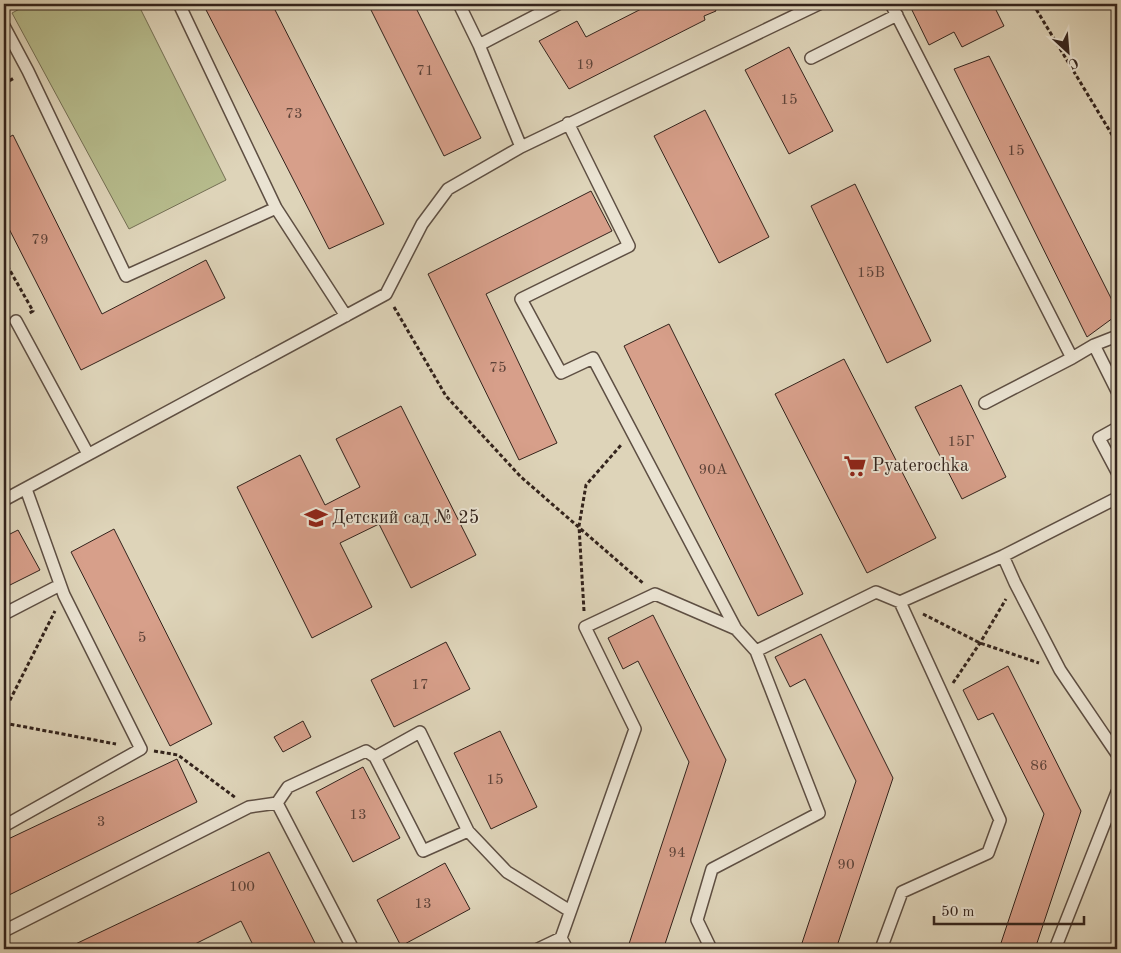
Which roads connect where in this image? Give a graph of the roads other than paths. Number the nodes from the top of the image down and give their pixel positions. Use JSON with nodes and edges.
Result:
{"nodes":[{"id":1,"x":179,"y":4,"type":"edge"},
{"id":2,"x":459,"y":4,"type":"edge"},
{"id":3,"x":558,"y":4,"type":"edge"},
{"id":4,"x":819,"y":4,"type":"edge"},
{"id":5,"x":891,"y":4,"type":"edge"},
{"id":6,"x":897,"y":15,"type":"junction"},
{"id":7,"x":4,"y":26,"type":"edge"},
{"id":8,"x":479,"y":45,"type":"junction"},
{"id":9,"x":811,"y":58,"type":"dead end"},
{"id":10,"x":568,"y":123,"type":"junction"},
{"id":11,"x":521,"y":147,"type":"junction"},
{"id":12,"x":276,"y":208,"type":"junction"},
{"id":13,"x":346,"y":316,"type":"junction"},
{"id":14,"x":16,"y":321,"type":"road end"},
{"id":15,"x":1117,"y":336,"type":"edge"},
{"id":16,"x":1094,"y":345,"type":"junction"},
{"id":17,"x":1072,"y":358,"type":"junction"},
{"id":18,"x":1117,"y":391,"type":"edge"},
{"id":19,"x":985,"y":403,"type":"dead end"},
{"id":20,"x":1117,"y":428,"type":"edge"},
{"id":21,"x":88,"y":454,"type":"junction"},
{"id":22,"x":1117,"y":472,"type":"edge"},
{"id":23,"x":26,"y":489,"type":"junction"},
{"id":24,"x":1117,"y":498,"type":"edge"},
{"id":25,"x":4,"y":500,"type":"edge"},
{"id":26,"x":1003,"y":556,"type":"junction"},
{"id":27,"x":62,"y":590,"type":"junction"},
{"id":28,"x":900,"y":602,"type":"junction"},
{"id":29,"x":4,"y":614,"type":"edge"},
{"id":30,"x":736,"y":629,"type":"junction"},
{"id":31,"x":756,"y":651,"type":"junction"},
{"id":32,"x":1117,"y":754,"type":"edge"},
{"id":33,"x":375,"y":757,"type":"junction"},
{"id":34,"x":1117,"y":792,"type":"edge"},
{"id":35,"x":277,"y":803,"type":"junction"},
{"id":36,"x":4,"y":826,"type":"edge"},
{"id":37,"x":468,"y":832,"type":"junction"},
{"id":38,"x":570,"y":911,"type":"junction"},
{"id":39,"x":4,"y":931,"type":"edge"},
{"id":40,"x":561,"y":938,"type":"junction"},
{"id":41,"x":353,"y":949,"type":"edge"},
{"id":42,"x":538,"y":949,"type":"edge"},
{"id":43,"x":567,"y":949,"type":"edge"},
{"id":44,"x":711,"y":949,"type":"edge"},
{"id":45,"x":881,"y":949,"type":"edge"},
{"id":46,"x":1055,"y":949,"type":"edge"}],
"edges":[{"from":1,"to":12,"type":"lane"},
{"from":2,"to":8,"type":"lane"},
{"from":3,"to":8,"type":"lane"},
{"from":4,"to":10,"type":"lane"},
{"from":5,"to":6,"type":"lane"},
{"from":6,"to":9,"type":"lane"},
{"from":6,"to":17,"type":"lane"},
{"from":7,"to":12,"type":"lane"},
{"from":8,"to":11,"type":"lane"},
{"from":10,"to":11,"type":"lane"},
{"from":10,"to":30,"type":"lane"},
{"from":11,"to":13,"type":"lane"},
{"from":12,"to":13,"type":"lane"},
{"from":13,"to":21,"type":"lane"},
{"from":14,"to":21,"type":"lane"},
{"from":15,"to":16,"type":"lane"},
{"from":16,"to":17,"type":"lane"},
{"from":16,"to":18,"type":"lane"},
{"from":17,"to":19,"type":"lane"},
{"from":20,"to":22,"type":"lane"},
{"from":21,"to":23,"type":"lane"},
{"from":23,"to":25,"type":"lane"},
{"from":23,"to":27,"type":"lane"},
{"from":24,"to":26,"type":"lane"},
{"from":26,"to":28,"type":"lane"},
{"from":26,"to":32,"type":"lane"},
{"from":27,"to":29,"type":"lane"},
{"from":27,"to":36,"type":"lane"},
{"from":28,"to":31,"type":"lane"},
{"from":28,"to":45,"type":"lane"},
{"from":30,"to":31,"type":"lane"},
{"from":30,"to":38,"type":"lane"},
{"from":31,"to":44,"type":"lane"},
{"from":33,"to":35,"type":"lane"},
{"from":33,"to":37,"type":"lane"},
{"from":33,"to":37,"type":"lane"},
{"from":34,"to":46,"type":"lane"},
{"from":35,"to":39,"type":"lane"},
{"from":35,"to":41,"type":"lane"},
{"from":37,"to":38,"type":"lane"},
{"from":38,"to":40,"type":"lane"},
{"from":40,"to":42,"type":"lane"},
{"from":40,"to":43,"type":"lane"}]}
